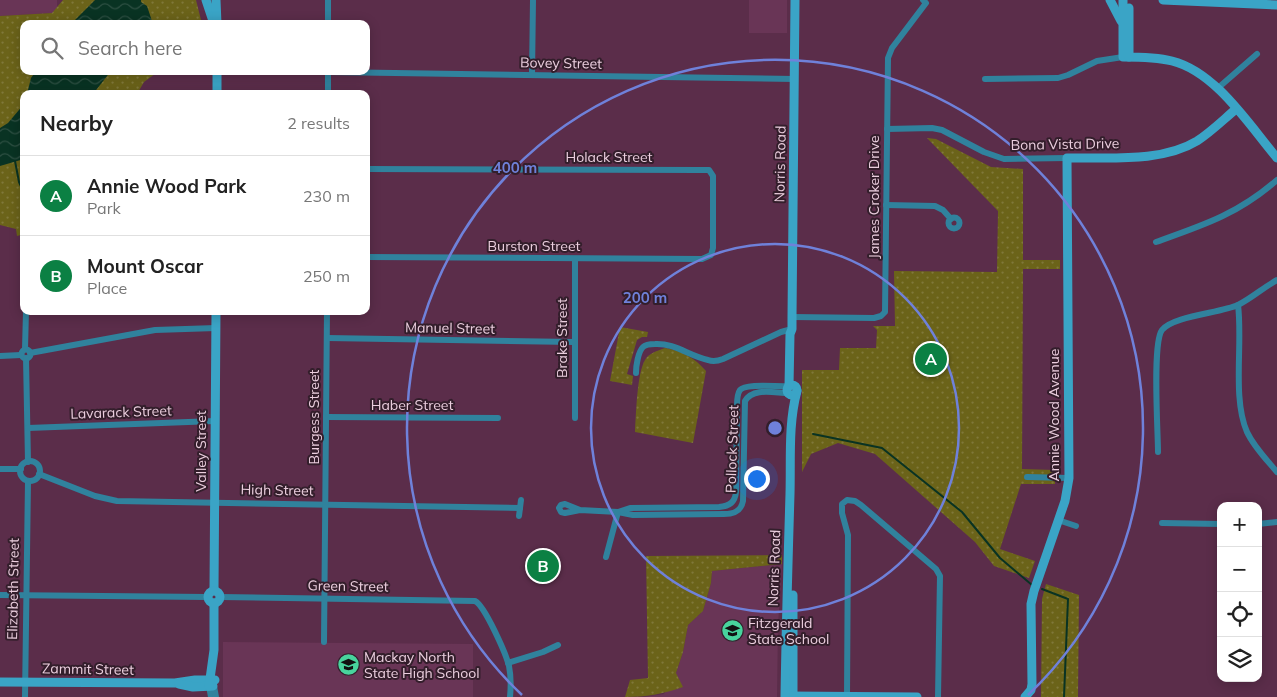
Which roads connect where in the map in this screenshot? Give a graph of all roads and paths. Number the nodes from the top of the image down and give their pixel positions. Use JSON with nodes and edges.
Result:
{"nodes":[{"id":1,"x":206,"y":0,"type":"edge"},
{"id":2,"x":216,"y":0,"type":"edge"},
{"id":3,"x":328,"y":0,"type":"edge"},
{"id":4,"x":532,"y":0,"type":"edge"},
{"id":5,"x":795,"y":0,"type":"edge"},
{"id":6,"x":1110,"y":0,"type":"edge"},
{"id":7,"x":1123,"y":0,"type":"edge"},
{"id":8,"x":1129,"y":0,"type":"edge"},
{"id":9,"x":1163,"y":0,"type":"edge"},
{"id":10,"x":925,"y":1,"type":"edge"},
{"id":11,"x":1277,"y":5,"type":"edge"},
{"id":12,"x":214,"y":20,"type":"edge"},
{"id":13,"x":216,"y":20,"type":"edge"},
{"id":14,"x":328,"y":20,"type":"edge"},
{"id":15,"x":1123,"y":26,"type":"junction"},
{"id":16,"x":1257,"y":54,"type":"dead end"},
{"id":17,"x":1126,"y":57,"type":"junction"},
{"id":18,"x":370,"y":72,"type":"edge"},
{"id":19,"x":217,"y":75,"type":"edge"},
{"id":20,"x":328,"y":75,"type":"edge"},
{"id":21,"x":532,"y":75,"type":"junction"},
{"id":22,"x":794,"y":79,"type":"junction"},
{"id":23,"x":985,"y":79,"type":"dead end"},
{"id":24,"x":1218,"y":88,"type":"junction"},
{"id":25,"x":217,"y":90,"type":"edge"},
{"id":26,"x":328,"y":90,"type":"edge"},
{"id":27,"x":1236,"y":109,"type":"junction"},
{"id":28,"x":887,"y":129,"type":"junction"},
{"id":29,"x":1068,"y":158,"type":"junction"},
{"id":30,"x":1277,"y":158,"type":"edge"},
{"id":31,"x":370,"y":169,"type":"edge"},
{"id":32,"x":1277,"y":180,"type":"edge"},
{"id":33,"x":886,"y":205,"type":"junction"},
{"id":34,"x":951,"y":219,"type":"dead end"},
{"id":35,"x":1156,"y":242,"type":"dead end"},
{"id":36,"x":370,"y":257,"type":"edge"},
{"id":37,"x":575,"y":259,"type":"junction"},
{"id":38,"x":702,"y":259,"type":"joint"},
{"id":39,"x":1277,"y":280,"type":"edge"},
{"id":40,"x":1238,"y":305,"type":"junction"},
{"id":41,"x":26,"y":315,"type":"edge"},
{"id":42,"x":216,"y":315,"type":"edge"},
{"id":43,"x":327,"y":315,"type":"edge"},
{"id":44,"x":792,"y":317,"type":"junction"},
{"id":45,"x":216,"y":328,"type":"junction"},
{"id":46,"x":792,"y":329,"type":"junction"},
{"id":47,"x":326,"y":338,"type":"junction"},
{"id":48,"x":574,"y":342,"type":"junction"},
{"id":49,"x":26,"y":354,"type":"junction"},
{"id":50,"x":0,"y":356,"type":"edge"},
{"id":51,"x":636,"y":373,"type":"dead end"},
{"id":52,"x":773,"y":390,"type":"junction"},
{"id":53,"x":791,"y":390,"type":"junction"},
{"id":54,"x":738,"y":396,"type":"junction"},
{"id":55,"x":746,"y":399,"type":"junction"},
{"id":56,"x":740,"y":413,"type":"junction"},
{"id":57,"x":326,"y":417,"type":"junction"},
{"id":58,"x":498,"y":418,"type":"dead end"},
{"id":59,"x":575,"y":418,"type":"dead end"},
{"id":60,"x":215,"y":421,"type":"junction"},
{"id":61,"x":28,"y":428,"type":"junction"},
{"id":62,"x":736,"y":443,"type":"junction"},
{"id":63,"x":744,"y":443,"type":"junction"},
{"id":64,"x":1158,"y":452,"type":"dead end"},
{"id":65,"x":28,"y":462,"type":"junction"},
{"id":66,"x":0,"y":469,"type":"edge"},
{"id":67,"x":21,"y":469,"type":"junction"},
{"id":68,"x":1277,"y":472,"type":"edge"},
{"id":69,"x":740,"y":473,"type":"junction"},
{"id":70,"x":39,"y":474,"type":"junction"},
{"id":71,"x":1028,"y":477,"type":"dead end"},
{"id":72,"x":1069,"y":478,"type":"junction"},
{"id":73,"x":28,"y":481,"type":"junction"},
{"id":74,"x":736,"y":492,"type":"junction"},
{"id":75,"x":744,"y":492,"type":"junction"},
{"id":76,"x":521,"y":500,"type":"dead end"},
{"id":77,"x":214,"y":502,"type":"junction"},
{"id":78,"x":325,"y":504,"type":"junction"},
{"id":79,"x":727,"y":506,"type":"junction"},
{"id":80,"x":708,"y":507,"type":"junction"},
{"id":81,"x":520,"y":508,"type":"junction"},
{"id":82,"x":580,"y":510,"type":"dead end"},
{"id":83,"x":688,"y":511,"type":"junction"},
{"id":84,"x":618,"y":512,"type":"junction"},
{"id":85,"x":730,"y":514,"type":"junction"},
{"id":86,"x":707,"y":515,"type":"junction"},
{"id":87,"x":518,"y":516,"type":"dead end"},
{"id":88,"x":1058,"y":520,"type":"junction"},
{"id":89,"x":1277,"y":522,"type":"edge"},
{"id":90,"x":1162,"y":523,"type":"dead end"},
{"id":91,"x":1217,"y":524,"type":"edge"},
{"id":92,"x":1262,"y":524,"type":"edge"},
{"id":93,"x":1076,"y":526,"type":"dead end"},
{"id":94,"x":606,"y":558,"type":"dead end"},
{"id":95,"x":0,"y":595,"type":"edge"},
{"id":96,"x":25,"y":596,"type":"junction"},
{"id":97,"x":214,"y":597,"type":"junction"},
{"id":98,"x":325,"y":598,"type":"junction"},
{"id":99,"x":324,"y":642,"type":"dead end"},
{"id":100,"x":558,"y":645,"type":"dead end"},
{"id":101,"x":508,"y":663,"type":"junction"},
{"id":102,"x":0,"y":682,"type":"edge"},
{"id":103,"x":25,"y":682,"type":"junction"},
{"id":104,"x":212,"y":683,"type":"junction"},
{"id":105,"x":789,"y":696,"type":"edge"},
{"id":106,"x":847,"y":696,"type":"junction"},
{"id":107,"x":1026,"y":696,"type":"edge"},
{"id":108,"x":25,"y":697,"type":"edge"},
{"id":109,"x":211,"y":697,"type":"edge"},
{"id":110,"x":216,"y":697,"type":"edge"},
{"id":111,"x":510,"y":697,"type":"edge"},
{"id":112,"x":917,"y":697,"type":"edge"},
{"id":113,"x":938,"y":697,"type":"edge"}],
"edges":[{"from":1,"to":12,"type":"street"},
{"from":2,"to":13,"type":"street"},
{"from":3,"to":14,"type":"street"},
{"from":4,"to":21,"type":"street"},
{"from":5,"to":22,"type":"street","name":"Norris Road"},
{"from":6,"to":15,"type":"street"},
{"from":7,"to":15,"type":"street"},
{"from":8,"to":17,"type":"street"},
{"from":9,"to":11,"type":"street"},
{"from":10,"to":28,"type":"street","name":"James Croker Drive"},
{"from":15,"to":17,"type":"street"},
{"from":16,"to":24,"type":"street"},
{"from":17,"to":23,"type":"street"},
{"from":17,"to":24,"type":"street"},
{"from":18,"to":21,"type":"street","name":"Bovey Street"},
{"from":19,"to":25,"type":"street"},
{"from":20,"to":26,"type":"street"},
{"from":21,"to":22,"type":"street","name":"Bovey Street"},
{"from":22,"to":44,"type":"street","name":"Norris Road"},
{"from":24,"to":27,"type":"street"},
{"from":27,"to":29,"type":"street","name":"Bona Vista Drive"},
{"from":27,"to":30,"type":"street"},
{"from":28,"to":29,"type":"street","name":"Bona Vista Drive"},
{"from":28,"to":33,"type":"street","name":"James Croker Drive"},
{"from":29,"to":72,"type":"street","name":"Annie Wood Avenue"},
{"from":31,"to":38,"type":"street","name":"Holack Street"},
{"from":32,"to":35,"type":"street"},
{"from":33,"to":34,"type":"street"},
{"from":33,"to":44,"type":"street","name":"James Croker Drive"},
{"from":36,"to":37,"type":"street","name":"Burston Street"},
{"from":37,"to":38,"type":"street","name":"Burston Street"},
{"from":37,"to":48,"type":"street","name":"Brake Street"},
{"from":39,"to":40,"type":"street"},
{"from":40,"to":64,"type":"street"},
{"from":40,"to":68,"type":"street"},
{"from":41,"to":49,"type":"street"},
{"from":42,"to":45,"type":"street","name":"Valley Street"},
{"from":43,"to":47,"type":"street","name":"Burgess Street"},
{"from":44,"to":46,"type":"street","name":"Norris Road"},
{"from":45,"to":49,"type":"street"},
{"from":45,"to":60,"type":"street","name":"Valley Street"},
{"from":46,"to":51,"type":"street"},
{"from":46,"to":53,"type":"street","name":"Norris Road"},
{"from":47,"to":48,"type":"street","name":"Manuel Street"},
{"from":47,"to":57,"type":"street","name":"Burgess Street"},
{"from":48,"to":59,"type":"street","name":"Brake Street"},
{"from":49,"to":50,"type":"street"},
{"from":49,"to":61,"type":"street"},
{"from":52,"to":53,"type":"street","name":"Pollock Street"},
{"from":52,"to":54,"type":"street","name":"Pollock Street"},
{"from":52,"to":55,"type":"street","name":"Pollock Street"},
{"from":53,"to":105,"type":"street","name":"Norris Road"},
{"from":54,"to":55,"type":"street"},
{"from":54,"to":56,"type":"street","name":"Pollock Street"},
{"from":55,"to":56,"type":"street","name":"Pollock Street"},
{"from":56,"to":62,"type":"street","name":"Pollock Street"},
{"from":56,"to":63,"type":"street","name":"Pollock Street"},
{"from":57,"to":58,"type":"street","name":"Haber Street"},
{"from":57,"to":78,"type":"street","name":"Burgess Street"},
{"from":60,"to":61,"type":"street","name":"Lavarack Street"},
{"from":60,"to":77,"type":"street","name":"Valley Street"},
{"from":61,"to":65,"type":"street"},
{"from":62,"to":63,"type":"street"},
{"from":62,"to":69,"type":"street","name":"Pollock Street"},
{"from":63,"to":69,"type":"street","name":"Pollock Street"},
{"from":65,"to":67,"type":"street"},
{"from":65,"to":70,"type":"street"},
{"from":66,"to":67,"type":"street"},
{"from":67,"to":73,"type":"street"},
{"from":69,"to":74,"type":"street","name":"Pollock Street"},
{"from":69,"to":75,"type":"street","name":"Pollock Street"},
{"from":70,"to":73,"type":"street"},
{"from":70,"to":77,"type":"street","name":"High Street"},
{"from":71,"to":72,"type":"street"},
{"from":72,"to":88,"type":"street","name":"Annie Wood Avenue"},
{"from":73,"to":96,"type":"street","name":"Elizabeth Street"},
{"from":74,"to":75,"type":"street"},
{"from":74,"to":79,"type":"street","name":"Pollock Street"},
{"from":75,"to":85,"type":"street","name":"Pollock Street"},
{"from":76,"to":81,"type":"street"},
{"from":77,"to":78,"type":"street","name":"High Street"},
{"from":77,"to":97,"type":"street","name":"Valley Street"},
{"from":78,"to":81,"type":"street","name":"High Street"},
{"from":78,"to":98,"type":"street","name":"Burgess Street"},
{"from":79,"to":80,"type":"street","name":"Pollock Street"},
{"from":79,"to":85,"type":"street"},
{"from":80,"to":83,"type":"street","name":"Pollock Street"},
{"from":80,"to":86,"type":"street"},
{"from":81,"to":87,"type":"street"},
{"from":82,"to":84,"type":"street","name":"Pollock Street"},
{"from":83,"to":84,"type":"street","name":"Pollock Street"},
{"from":83,"to":86,"type":"street","name":"Pollock Street"},
{"from":84,"to":94,"type":"street"},
{"from":85,"to":86,"type":"street","name":"Pollock Street"},
{"from":88,"to":93,"type":"street"},
{"from":88,"to":107,"type":"street","name":"Annie Wood Avenue"},
{"from":89,"to":92,"type":"street"},
{"from":90,"to":91,"type":"street"},
{"from":95,"to":96,"type":"street","name":"Green Street"},
{"from":96,"to":97,"type":"street","name":"Green Street"},
{"from":96,"to":103,"type":"street","name":"Elizabeth Street"},
{"from":97,"to":98,"type":"street","name":"Green Street"},
{"from":97,"to":104,"type":"street","name":"Valley Street"},
{"from":98,"to":99,"type":"street","name":"Burgess Street"},
{"from":98,"to":101,"type":"street","name":"Green Street"},
{"from":100,"to":101,"type":"street"},
{"from":101,"to":111,"type":"street"},
{"from":102,"to":103,"type":"street","name":"Zammit Street"},
{"from":103,"to":104,"type":"street","name":"Zammit Street"},
{"from":103,"to":108,"type":"street","name":"Elizabeth Street"},
{"from":104,"to":109,"type":"street","name":"Valley Street"},
{"from":104,"to":110,"type":"street","name":"Valley Street"},
{"from":105,"to":106,"type":"street"},
{"from":106,"to":112,"type":"street"},
{"from":106,"to":113,"type":"street"}]}
